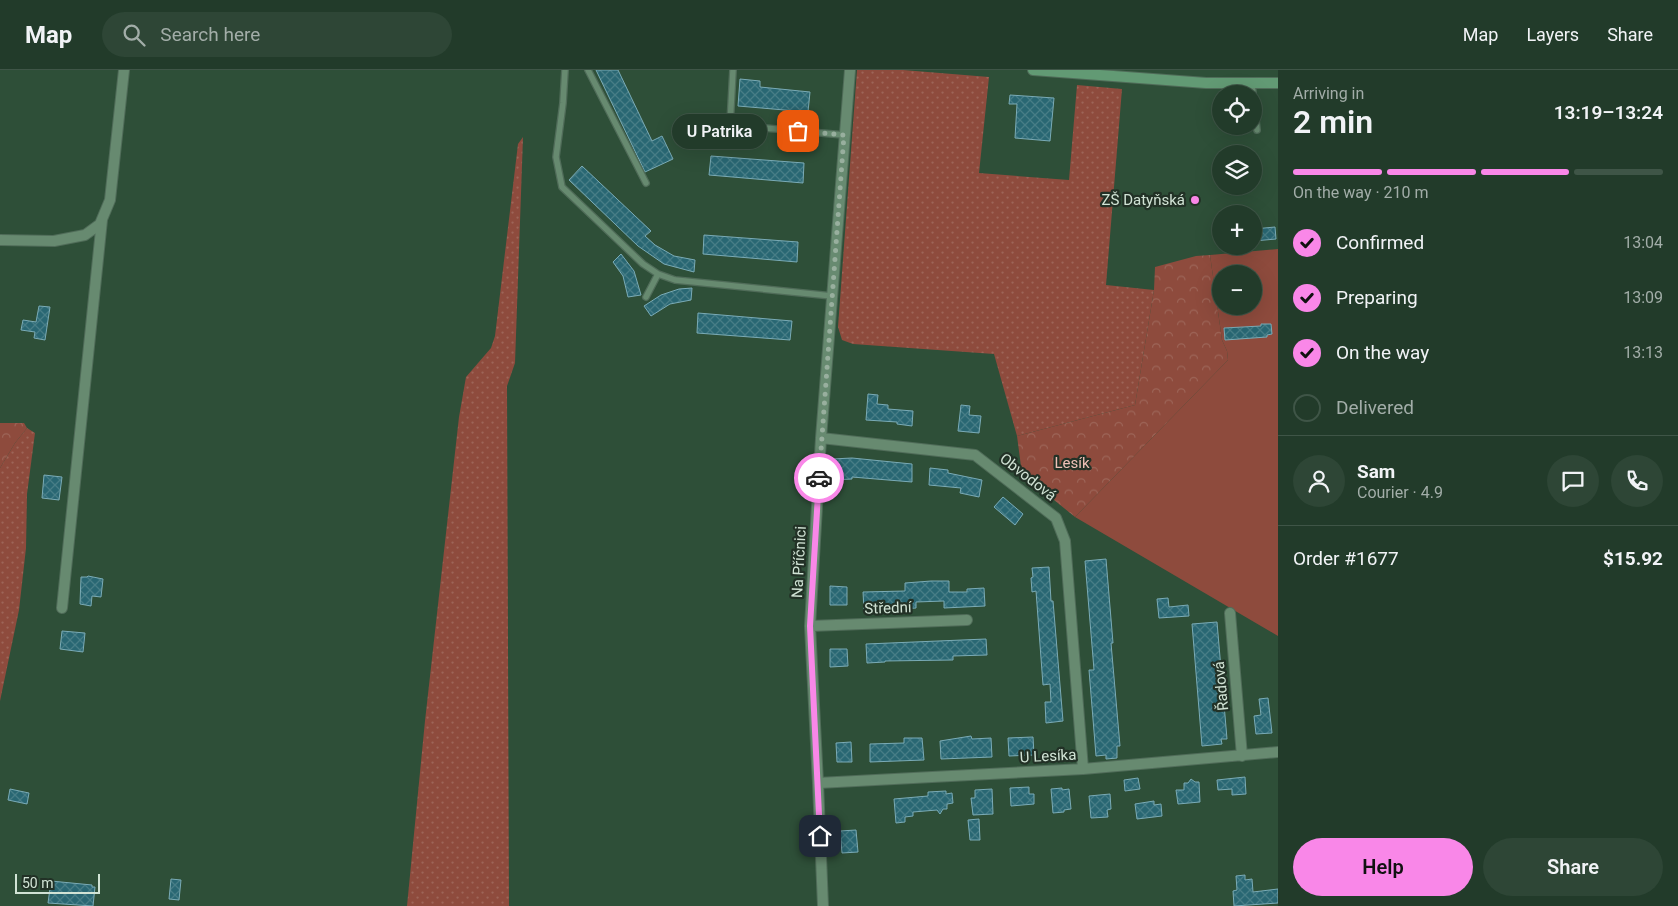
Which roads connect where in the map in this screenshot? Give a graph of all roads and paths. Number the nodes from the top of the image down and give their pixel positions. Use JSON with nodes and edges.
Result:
{"nodes":[{"id":1,"x":124,"y":70,"type":"edge"},
{"id":2,"x":564,"y":70,"type":"edge"},
{"id":3,"x":588,"y":70,"type":"edge"},
{"id":4,"x":733,"y":70,"type":"edge"},
{"id":5,"x":850,"y":70,"type":"edge"},
{"id":6,"x":1033,"y":70,"type":"edge"},
{"id":7,"x":1278,"y":83,"type":"edge"},
{"id":8,"x":1221,"y":85,"type":"edge"},
{"id":9,"x":1262,"y":87,"type":"edge"},
{"id":10,"x":844,"y":135,"type":"junction"},
{"id":11,"x":646,"y":183,"type":"dead end"},
{"id":12,"x":102,"y":220,"type":"junction"},
{"id":13,"x":0,"y":240,"type":"edge"},
{"id":14,"x":658,"y":274,"type":"junction"},
{"id":15,"x":832,"y":296,"type":"junction"},
{"id":16,"x":646,"y":297,"type":"dead end"},
{"id":17,"x":821,"y":438,"type":"junction"},
{"id":18,"x":62,"y":608,"type":"dead end"},
{"id":19,"x":1230,"y":613,"type":"dead end"},
{"id":20,"x":967,"y":620,"type":"dead end"},
{"id":21,"x":810,"y":626,"type":"junction"},
{"id":22,"x":1278,"y":752,"type":"edge"},
{"id":23,"x":1242,"y":756,"type":"junction"},
{"id":24,"x":1083,"y":769,"type":"junction"},
{"id":25,"x":818,"y":783,"type":"junction"},
{"id":26,"x":823,"y":906,"type":"edge"}],
"edges":[{"from":1,"to":12,"type":"street"},
{"from":2,"to":14,"type":"lane"},
{"from":3,"to":11,"type":"lane"},
{"from":4,"to":10,"type":"lane"},
{"from":5,"to":10,"type":"street","name":"Na Příčnici"},
{"from":6,"to":8,"type":"main road"},
{"from":7,"to":9,"type":"main road"},
{"from":10,"to":15,"type":"street","name":"Na Příčnici"},
{"from":12,"to":13,"type":"street"},
{"from":12,"to":18,"type":"street"},
{"from":14,"to":15,"type":"lane"},
{"from":14,"to":16,"type":"lane"},
{"from":15,"to":17,"type":"street","name":"Na Příčnici"},
{"from":17,"to":21,"type":"street","name":"Na Příčnici"},
{"from":17,"to":24,"type":"street","name":"Obvodová"},
{"from":19,"to":23,"type":"street","name":"Řadová"},
{"from":20,"to":21,"type":"street","name":"Střední"},
{"from":21,"to":25,"type":"street","name":"Na Příčnici"},
{"from":22,"to":23,"type":"street","name":"U Lesíka"},
{"from":23,"to":24,"type":"street","name":"U Lesíka"},
{"from":24,"to":25,"type":"street","name":"U Lesíka"},
{"from":25,"to":26,"type":"street","name":"Na Příčnici"}]}
